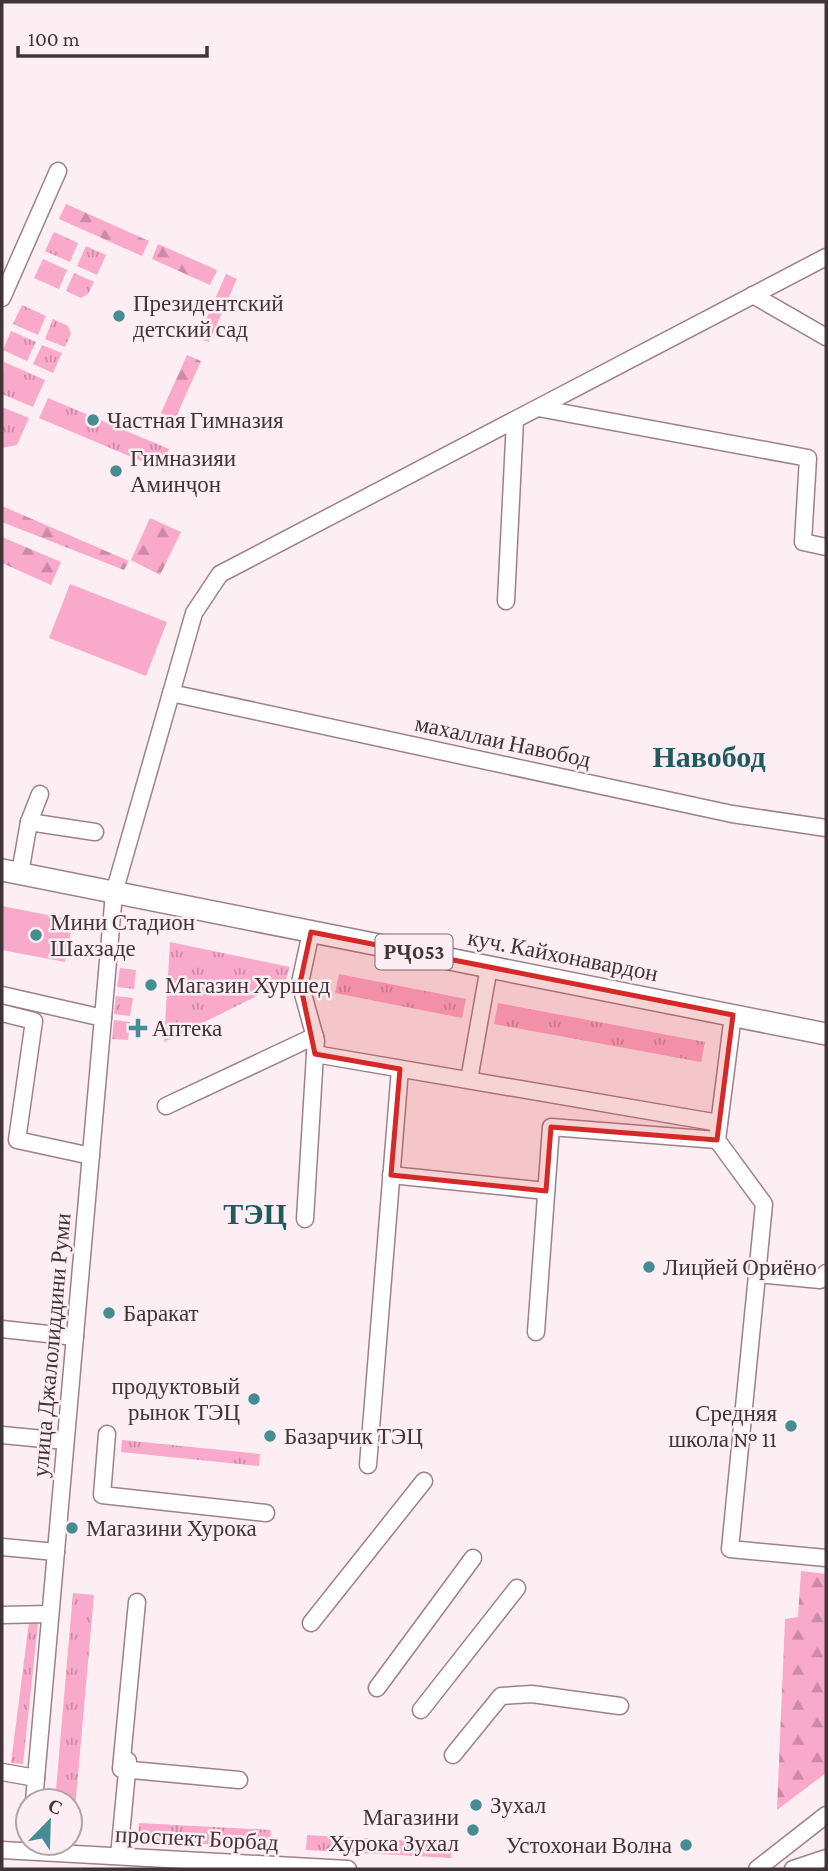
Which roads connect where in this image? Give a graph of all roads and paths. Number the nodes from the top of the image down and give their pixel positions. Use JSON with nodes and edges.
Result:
{"nodes":[{"id":1,"x":58,"y":171,"type":"dead end"},
{"id":2,"x":826,"y":257,"type":"edge"},
{"id":3,"x":753,"y":295,"type":"junction"},
{"id":4,"x":2,"y":298,"type":"edge"},
{"id":5,"x":826,"y":337,"type":"edge"},
{"id":6,"x":538,"y":408,"type":"junction"},
{"id":7,"x":515,"y":420,"type":"junction"},
{"id":8,"x":826,"y":547,"type":"edge"},
{"id":9,"x":506,"y":601,"type":"dead end"},
{"id":10,"x":171,"y":693,"type":"junction"},
{"id":11,"x":40,"y":794,"type":"dead end"},
{"id":12,"x":29,"y":822,"type":"junction"},
{"id":13,"x":826,"y":828,"type":"edge"},
{"id":14,"x":95,"y":832,"type":"dead end"},
{"id":15,"x":11,"y":872,"type":"edge"},
{"id":16,"x":114,"y":892,"type":"junction"},
{"id":17,"x":312,"y":932,"type":"junction"},
{"id":18,"x":489,"y":967,"type":"junction"},
{"id":19,"x":2,"y":995,"type":"edge"},
{"id":20,"x":2,"y":1013,"type":"edge"},
{"id":21,"x":733,"y":1016,"type":"junction"},
{"id":22,"x":103,"y":1017,"type":"junction"},
{"id":23,"x":826,"y":1034,"type":"edge"},
{"id":24,"x":315,"y":1036,"type":"junction"},
{"id":25,"x":316,"y":1054,"type":"junction"},
{"id":26,"x":400,"y":1069,"type":"junction"},
{"id":27,"x":469,"y":1080,"type":"junction"},
{"id":28,"x":166,"y":1106,"type":"dead end"},
{"id":29,"x":719,"y":1123,"type":"junction"},
{"id":30,"x":717,"y":1140,"type":"junction"},
{"id":31,"x":90,"y":1156,"type":"junction"},
{"id":32,"x":391,"y":1175,"type":"junction"},
{"id":33,"x":546,"y":1191,"type":"junction"},
{"id":34,"x":305,"y":1219,"type":"dead end"},
{"id":35,"x":826,"y":1273,"type":"edge"},
{"id":36,"x":757,"y":1274,"type":"junction"},
{"id":37,"x":2,"y":1329,"type":"edge"},
{"id":38,"x":536,"y":1332,"type":"dead end"},
{"id":39,"x":75,"y":1337,"type":"junction"},
{"id":40,"x":2,"y":1434,"type":"edge"},
{"id":41,"x":107,"y":1434,"type":"dead end"},
{"id":42,"x":65,"y":1441,"type":"junction"},
{"id":43,"x":368,"y":1465,"type":"dead end"},
{"id":44,"x":424,"y":1481,"type":"dead end"},
{"id":45,"x":266,"y":1513,"type":"dead end"},
{"id":46,"x":2,"y":1547,"type":"edge"},
{"id":47,"x":56,"y":1552,"type":"junction"},
{"id":48,"x":473,"y":1558,"type":"dead end"},
{"id":49,"x":826,"y":1558,"type":"edge"},
{"id":50,"x":517,"y":1588,"type":"dead end"},
{"id":51,"x":140,"y":1604,"type":"dead end"},
{"id":52,"x":50,"y":1614,"type":"junction"},
{"id":53,"x":2,"y":1615,"type":"edge"},
{"id":54,"x":311,"y":1623,"type":"dead end"},
{"id":55,"x":377,"y":1688,"type":"dead end"},
{"id":56,"x":620,"y":1706,"type":"dead end"},
{"id":57,"x":421,"y":1710,"type":"dead end"},
{"id":58,"x":453,"y":1755,"type":"dead end"},
{"id":59,"x":127,"y":1770,"type":"junction"},
{"id":60,"x":2,"y":1772,"type":"edge"},
{"id":61,"x":36,"y":1779,"type":"junction"},
{"id":62,"x":239,"y":1780,"type":"dead end"},
{"id":63,"x":35,"y":1787,"type":"edge"},
{"id":64,"x":826,"y":1815,"type":"edge"},
{"id":65,"x":84,"y":1852,"type":"edge"},
{"id":66,"x":119,"y":1856,"type":"junction"},
{"id":67,"x":826,"y":1858,"type":"edge"},
{"id":68,"x":348,"y":1869,"type":"edge"},
{"id":69,"x":757,"y":1869,"type":"edge"},
{"id":70,"x":793,"y":1869,"type":"edge"}],
"edges":[{"from":1,"to":4,"type":"street"},
{"from":2,"to":3,"type":"street","name":"улица Джалолиддини Руми"},
{"from":3,"to":5,"type":"street"},
{"from":3,"to":6,"type":"street","name":"улица Джалолиддини Руми"},
{"from":6,"to":7,"type":"street","name":"улица Джалолиддини Руми"},
{"from":6,"to":8,"type":"street"},
{"from":7,"to":9,"type":"street"},
{"from":7,"to":10,"type":"street","name":"улица Джалолиддини Руми"},
{"from":10,"to":13,"type":"street","name":"махаллаи Навобод"},
{"from":10,"to":16,"type":"street","name":"улица Джалолиддини Руми"},
{"from":11,"to":12,"type":"street"},
{"from":12,"to":14,"type":"street"},
{"from":12,"to":15,"type":"street"},
{"from":15,"to":16,"type":"main road","name":"куч. Кайхонавардон","number":"РҶ053"},
{"from":16,"to":17,"type":"main road","name":"куч. Кайхонавардон","number":"РҶ053"},
{"from":16,"to":22,"type":"street","name":"улица Джалолиддини Руми"},
{"from":17,"to":18,"type":"main road","name":"куч. Кайхонавардон","number":"РҶ053"},
{"from":17,"to":24,"type":"street"},
{"from":18,"to":21,"type":"main road","name":"куч. Кайхонавардон","number":"РҶ053"},
{"from":18,"to":27,"type":"street"},
{"from":19,"to":22,"type":"street"},
{"from":20,"to":31,"type":"street"},
{"from":21,"to":23,"type":"main road","name":"куч. Кайхонавардон","number":"РҶ053"},
{"from":21,"to":29,"type":"street"},
{"from":22,"to":31,"type":"street","name":"улица Джалолиддини Руми"},
{"from":24,"to":25,"type":"street"},
{"from":24,"to":28,"type":"street"},
{"from":25,"to":26,"type":"street"},
{"from":25,"to":34,"type":"street"},
{"from":26,"to":27,"type":"street"},
{"from":26,"to":32,"type":"street"},
{"from":27,"to":29,"type":"street"},
{"from":29,"to":30,"type":"street"},
{"from":30,"to":33,"type":"street"},
{"from":30,"to":36,"type":"street"},
{"from":31,"to":39,"type":"street","name":"улица Джалолиддини Руми"},
{"from":32,"to":33,"type":"street"},
{"from":32,"to":43,"type":"street"},
{"from":33,"to":38,"type":"street"},
{"from":35,"to":36,"type":"street"},
{"from":36,"to":49,"type":"street"},
{"from":37,"to":39,"type":"street"},
{"from":39,"to":42,"type":"street","name":"улица Джалолиддини Руми"},
{"from":40,"to":42,"type":"street"},
{"from":41,"to":45,"type":"street"},
{"from":42,"to":47,"type":"street","name":"улица Джалолиддини Руми"},
{"from":44,"to":54,"type":"street"},
{"from":46,"to":47,"type":"street"},
{"from":47,"to":52,"type":"street","name":"улица Джалолиддини Руми"},
{"from":48,"to":55,"type":"street"},
{"from":50,"to":57,"type":"street"},
{"from":51,"to":59,"type":"street"},
{"from":52,"to":53,"type":"street"},
{"from":52,"to":61,"type":"street","name":"улица Джалолиддини Руми"},
{"from":56,"to":58,"type":"street"},
{"from":59,"to":62,"type":"street"},
{"from":59,"to":66,"type":"street"},
{"from":60,"to":61,"type":"street"},
{"from":61,"to":63,"type":"street","name":"улица Джалолиддини Руми"},
{"from":64,"to":69,"type":"street"},
{"from":65,"to":66,"type":"street","name":"проспект Борбад"},
{"from":66,"to":68,"type":"street","name":"проспект Борбад"},
{"from":67,"to":70,"type":"street"}]}
